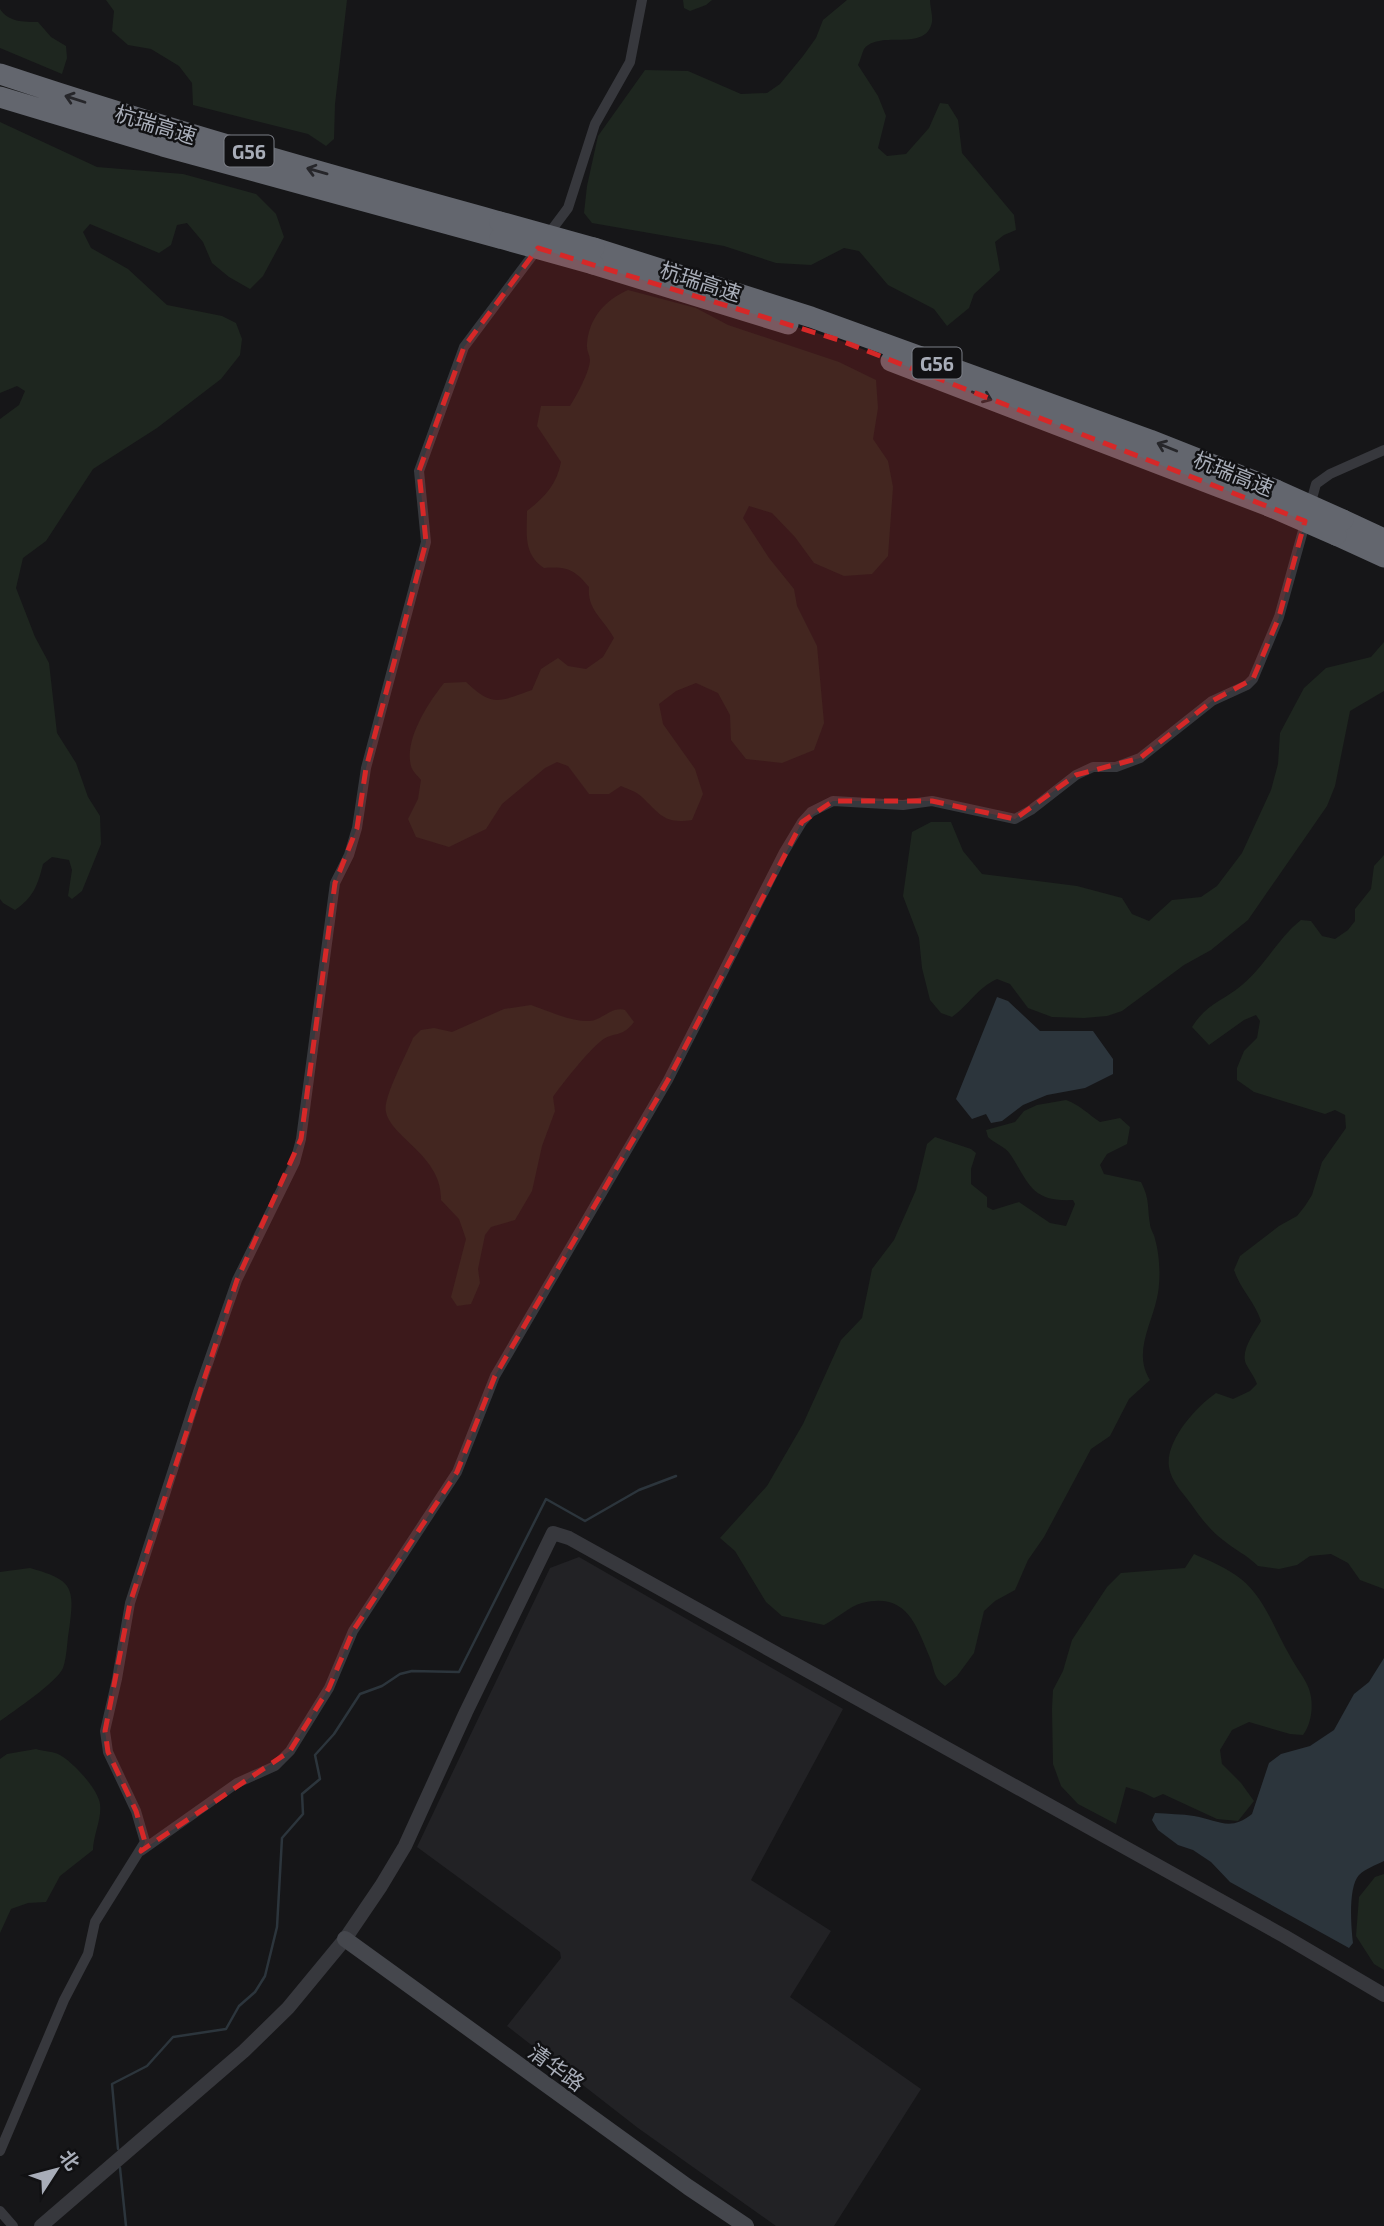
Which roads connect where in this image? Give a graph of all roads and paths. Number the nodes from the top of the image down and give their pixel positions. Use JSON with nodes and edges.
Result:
{"nodes":[{"id":1,"x":642,"y":0,"type":"edge"},
{"id":2,"x":0,"y":74,"type":"edge"},
{"id":3,"x":0,"y":97,"type":"edge"},
{"id":4,"x":500,"y":230,"type":"junction"},
{"id":5,"x":1384,"y":450,"type":"edge"},
{"id":6,"x":1339,"y":527,"type":"junction"},
{"id":7,"x":1384,"y":538,"type":"edge"},
{"id":8,"x":1384,"y":557,"type":"edge"},
{"id":9,"x":141,"y":1851,"type":"junction"},
{"id":10,"x":345,"y":1939,"type":"junction"},
{"id":11,"x":1384,"y":1995,"type":"edge"},
{"id":12,"x":0,"y":2151,"type":"edge"},
{"id":13,"x":0,"y":2211,"type":"edge"},
{"id":14,"x":13,"y":2226,"type":"edge"},
{"id":15,"x":41,"y":2226,"type":"edge"},
{"id":16,"x":746,"y":2226,"type":"edge"}],
"edges":[{"from":1,"to":9,"type":"street"},
{"from":4,"to":2,"type":"highway","name":"杭瑞高速","number":"G56","one_way":true},
{"from":3,"to":4,"type":"highway","name":"杭瑞高速","number":"G56"},
{"from":4,"to":6,"type":"highway","name":"杭瑞高速","number":"G56","bridge":true},
{"from":5,"to":9,"type":"street"},
{"from":6,"to":7,"type":"highway","name":"杭瑞高速","number":"G56"},
{"from":6,"to":8,"type":"highway","name":"杭瑞高速","number":"G56"},
{"from":9,"to":12,"type":"street"},
{"from":10,"to":11,"type":"street"},
{"from":10,"to":15,"type":"street"},
{"from":10,"to":16,"type":"main road","name":"清华路"},
{"from":13,"to":14,"type":"street"}]}
